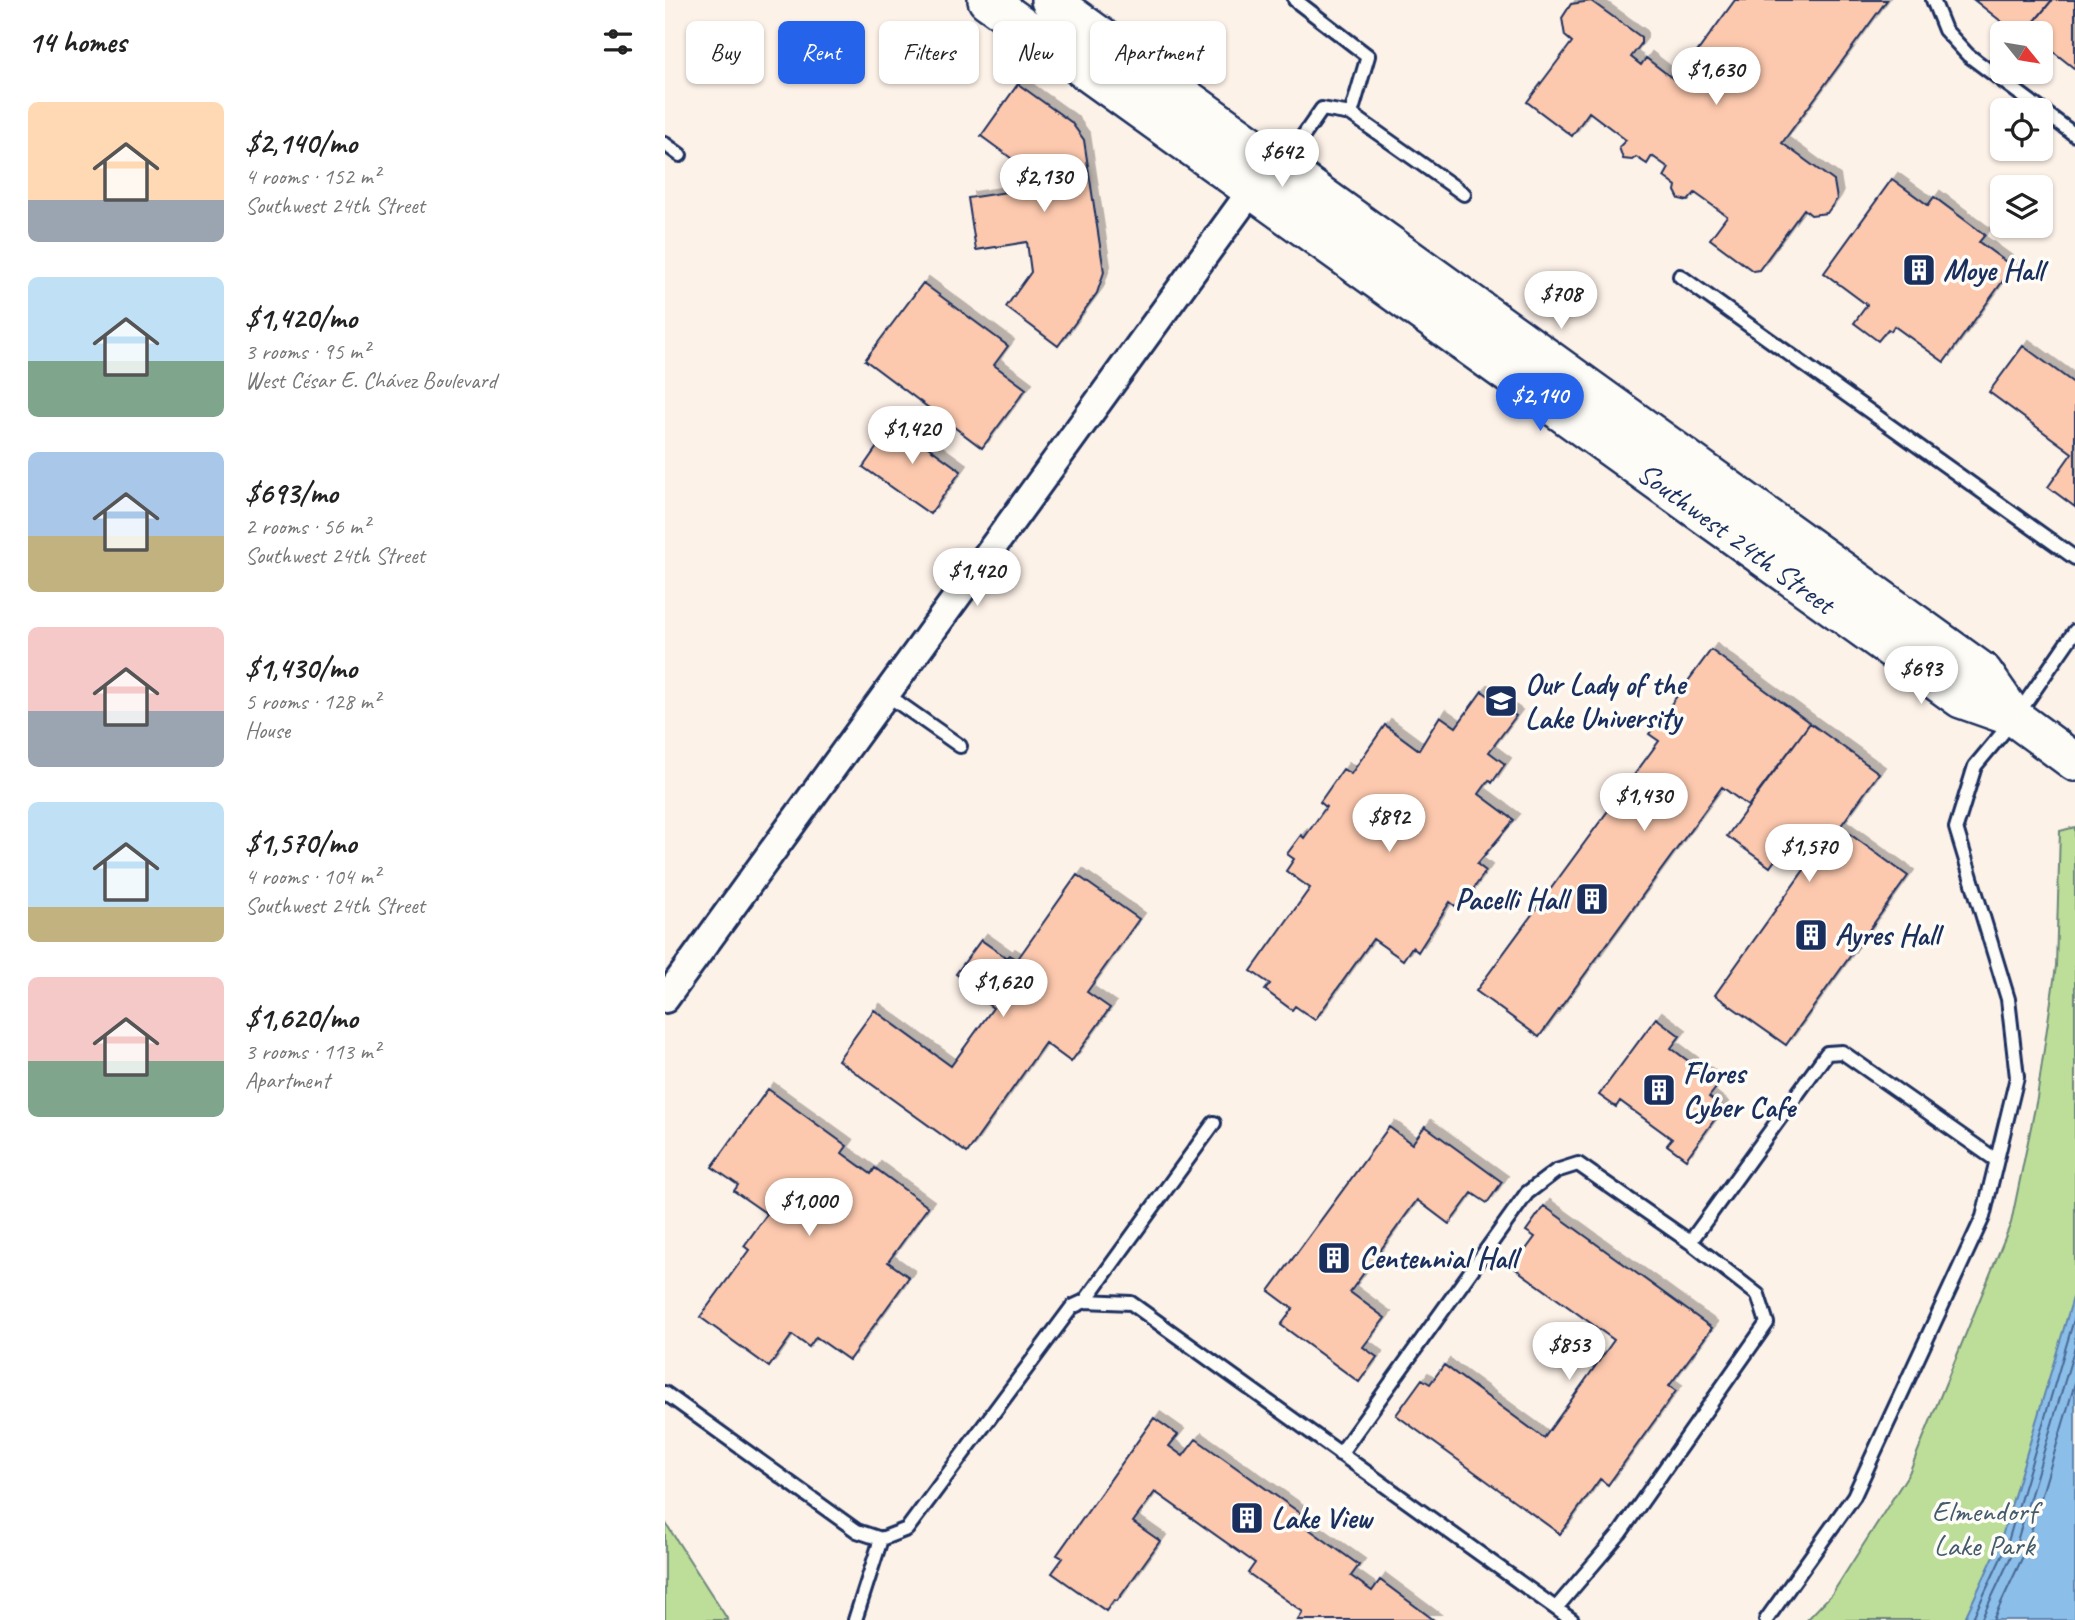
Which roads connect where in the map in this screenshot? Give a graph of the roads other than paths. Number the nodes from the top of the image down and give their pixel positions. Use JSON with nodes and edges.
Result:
{"nodes":[{"id":1,"x":986,"y":0,"type":"edge"},
{"id":2,"x":1050,"y":0,"type":"edge"},
{"id":3,"x":1295,"y":0,"type":"edge"},
{"id":4,"x":1933,"y":0,"type":"edge"},
{"id":5,"x":1351,"y":114,"type":"junction"},
{"id":6,"x":2075,"y":135,"type":"edge"},
{"id":7,"x":665,"y":144,"type":"edge"},
{"id":8,"x":680,"y":155,"type":"dead end"},
{"id":9,"x":1278,"y":162,"type":"junction"},
{"id":10,"x":1252,"y":190,"type":"junction"},
{"id":11,"x":1464,"y":194,"type":"dead end"},
{"id":12,"x":1680,"y":276,"type":"dead end"},
{"id":13,"x":2075,"y":558,"type":"edge"},
{"id":14,"x":2075,"y":631,"type":"edge"},
{"id":15,"x":886,"y":694,"type":"junction"},
{"id":16,"x":2015,"y":718,"type":"junction"},
{"id":17,"x":960,"y":746,"type":"dead end"},
{"id":18,"x":2075,"y":762,"type":"edge"},
{"id":19,"x":665,"y":999,"type":"edge"},
{"id":20,"x":1214,"y":1124,"type":"dead end"},
{"id":21,"x":1996,"y":1160,"type":"junction"},
{"id":22,"x":1689,"y":1242,"type":"junction"},
{"id":23,"x":1085,"y":1301,"type":"junction"},
{"id":24,"x":665,"y":1393,"type":"edge"},
{"id":25,"x":1341,"y":1454,"type":"junction"},
{"id":26,"x":881,"y":1539,"type":"junction"},
{"id":27,"x":1556,"y":1608,"type":"junction"},
{"id":28,"x":855,"y":1620,"type":"edge"},
{"id":29,"x":1572,"y":1620,"type":"edge"},
{"id":30,"x":1766,"y":1620,"type":"edge"}],
"edges":[{"from":1,"to":10,"type":"main road","name":"Southwest 24th Street"},
{"from":2,"to":9,"type":"main road","name":"Southwest 24th Street"},
{"from":3,"to":5,"type":"lane"},
{"from":4,"to":6,"type":"lane"},
{"from":5,"to":9,"type":"lane"},
{"from":5,"to":11,"type":"lane"},
{"from":7,"to":8,"type":"lane"},
{"from":9,"to":10,"type":"street"},
{"from":9,"to":16,"type":"main road","name":"Southwest 24th Street"},
{"from":10,"to":15,"type":"street"},
{"from":10,"to":16,"type":"main road","name":"Southwest 24th Street"},
{"from":12,"to":13,"type":"lane"},
{"from":14,"to":16,"type":"lane"},
{"from":15,"to":17,"type":"lane"},
{"from":15,"to":19,"type":"street"},
{"from":16,"to":18,"type":"main road","name":"Southwest 24th Street"},
{"from":16,"to":21,"type":"lane"},
{"from":20,"to":23,"type":"lane"},
{"from":21,"to":22,"type":"lane"},
{"from":21,"to":30,"type":"lane"},
{"from":22,"to":25,"type":"lane"},
{"from":22,"to":27,"type":"lane"},
{"from":23,"to":25,"type":"lane"},
{"from":23,"to":26,"type":"lane"},
{"from":24,"to":26,"type":"lane"},
{"from":25,"to":27,"type":"lane"},
{"from":26,"to":28,"type":"lane"},
{"from":27,"to":29,"type":"lane"}]}
